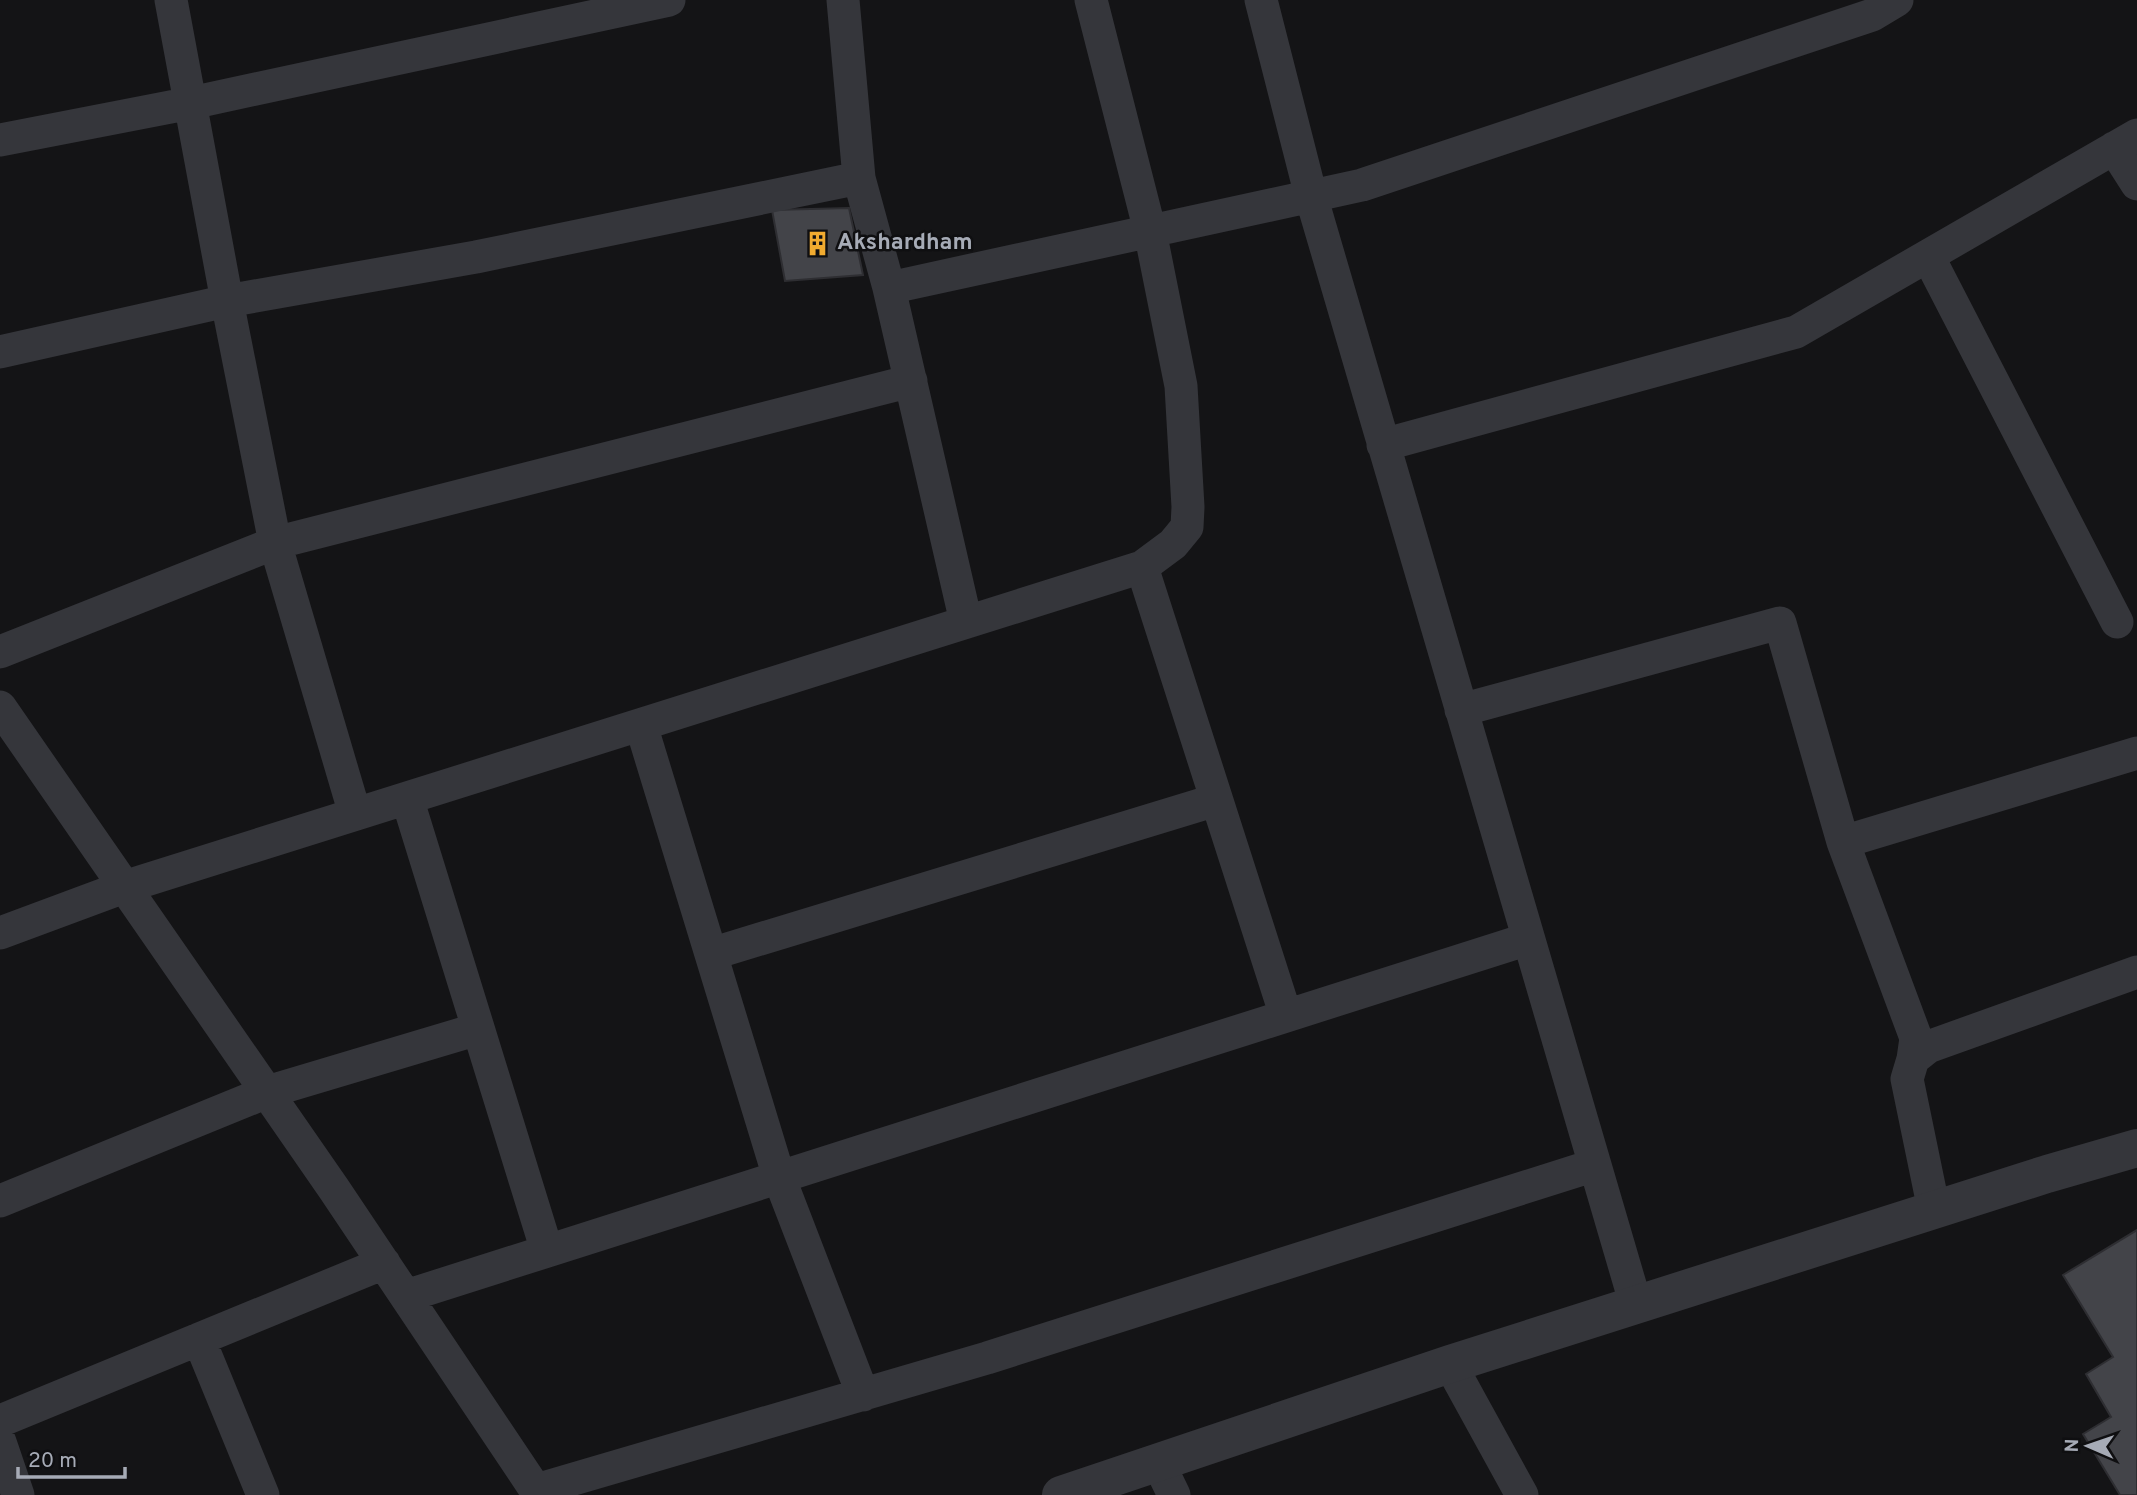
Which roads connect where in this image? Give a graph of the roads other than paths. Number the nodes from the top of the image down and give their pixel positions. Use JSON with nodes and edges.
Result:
{"nodes":[{"id":1,"x":171,"y":0,"type":"edge"},
{"id":2,"x":669,"y":0,"type":"edge"},
{"id":3,"x":843,"y":0,"type":"edge"},
{"id":4,"x":1091,"y":0,"type":"edge"},
{"id":5,"x":1261,"y":0,"type":"edge"},
{"id":6,"x":1897,"y":0,"type":"edge"},
{"id":7,"x":191,"y":103,"type":"junction"},
{"id":8,"x":0,"y":140,"type":"edge"},
{"id":9,"x":2126,"y":142,"type":"edge"},
{"id":10,"x":859,"y":178,"type":"junction"},
{"id":11,"x":2137,"y":184,"type":"edge"},
{"id":12,"x":1311,"y":196,"type":"junction"},
{"id":13,"x":1150,"y":231,"type":"junction"},
{"id":14,"x":1928,"y":256,"type":"junction"},
{"id":15,"x":889,"y":288,"type":"junction"},
{"id":16,"x":227,"y":301,"type":"junction"},
{"id":17,"x":0,"y":352,"type":"edge"},
{"id":18,"x":911,"y":381,"type":"junction"},
{"id":19,"x":1383,"y":445,"type":"junction"},
{"id":20,"x":275,"y":544,"type":"junction"},
{"id":21,"x":1142,"y":567,"type":"junction"},
{"id":22,"x":966,"y":622,"type":"junction"},
{"id":23,"x":2117,"y":622,"type":"dead end"},
{"id":24,"x":0,"y":652,"type":"edge"},
{"id":25,"x":0,"y":707,"type":"edge"},
{"id":26,"x":1461,"y":710,"type":"junction"},
{"id":27,"x":641,"y":725,"type":"junction"},
{"id":28,"x":2137,"y":753,"type":"edge"},
{"id":29,"x":407,"y":798,"type":"junction"},
{"id":30,"x":1216,"y":800,"type":"junction"},
{"id":31,"x":355,"y":814,"type":"junction"},
{"id":32,"x":1843,"y":842,"type":"junction"},
{"id":33,"x":124,"y":887,"type":"junction"},
{"id":34,"x":0,"y":933,"type":"edge"},
{"id":35,"x":1528,"y":939,"type":"junction"},
{"id":36,"x":711,"y":954,"type":"junction"},
{"id":37,"x":2137,"y":972,"type":"edge"},
{"id":38,"x":1286,"y":1016,"type":"junction"},
{"id":39,"x":478,"y":1029,"type":"junction"},
{"id":40,"x":1913,"y":1059,"type":"junction"},
{"id":41,"x":267,"y":1092,"type":"junction"},
{"id":42,"x":2137,"y":1148,"type":"edge"},
{"id":43,"x":1595,"y":1165,"type":"junction"},
{"id":44,"x":779,"y":1177,"type":"junction"},
{"id":45,"x":0,"y":1201,"type":"edge"},
{"id":46,"x":1934,"y":1210,"type":"junction"},
{"id":47,"x":547,"y":1251,"type":"junction"},
{"id":48,"x":384,"y":1263,"type":"junction"},
{"id":49,"x":406,"y":1296,"type":"junction"},
{"id":50,"x":1636,"y":1305,"type":"junction"},
{"id":51,"x":199,"y":1339,"type":"junction"},
{"id":52,"x":1450,"y":1364,"type":"junction"},
{"id":53,"x":863,"y":1395,"type":"junction"},
{"id":54,"x":0,"y":1421,"type":"edge"},
{"id":55,"x":0,"y":1442,"type":"edge"},
{"id":56,"x":1166,"y":1479,"type":"edge"},
{"id":57,"x":538,"y":1493,"type":"edge"},
{"id":58,"x":18,"y":1495,"type":"edge"},
{"id":59,"x":263,"y":1495,"type":"edge"},
{"id":60,"x":1061,"y":1495,"type":"edge"},
{"id":61,"x":1522,"y":1495,"type":"edge"}],
"edges":[{"from":1,"to":7,"type":"street"},
{"from":2,"to":7,"type":"street"},
{"from":3,"to":10,"type":"street"},
{"from":4,"to":13,"type":"street"},
{"from":5,"to":12,"type":"street"},
{"from":6,"to":12,"type":"street"},
{"from":7,"to":8,"type":"street"},
{"from":7,"to":16,"type":"street"},
{"from":9,"to":11,"type":"street"},
{"from":9,"to":14,"type":"street"},
{"from":10,"to":15,"type":"street"},
{"from":10,"to":16,"type":"street"},
{"from":12,"to":13,"type":"street"},
{"from":12,"to":19,"type":"street"},
{"from":13,"to":15,"type":"street"},
{"from":13,"to":21,"type":"street"},
{"from":14,"to":19,"type":"street"},
{"from":14,"to":23,"type":"street"},
{"from":15,"to":18,"type":"street"},
{"from":16,"to":17,"type":"street"},
{"from":16,"to":20,"type":"street"},
{"from":18,"to":20,"type":"street"},
{"from":18,"to":22,"type":"street"},
{"from":19,"to":26,"type":"street"},
{"from":20,"to":24,"type":"street"},
{"from":20,"to":31,"type":"street"},
{"from":21,"to":22,"type":"street"},
{"from":21,"to":30,"type":"street"},
{"from":22,"to":27,"type":"street"},
{"from":25,"to":33,"type":"street"},
{"from":26,"to":32,"type":"street"},
{"from":26,"to":35,"type":"street"},
{"from":27,"to":29,"type":"street"},
{"from":27,"to":36,"type":"street"},
{"from":28,"to":32,"type":"street"},
{"from":29,"to":31,"type":"street"},
{"from":29,"to":39,"type":"street"},
{"from":30,"to":36,"type":"street"},
{"from":30,"to":38,"type":"street"},
{"from":31,"to":33,"type":"street"},
{"from":32,"to":40,"type":"street"},
{"from":33,"to":34,"type":"street"},
{"from":33,"to":41,"type":"street"},
{"from":35,"to":38,"type":"street"},
{"from":35,"to":43,"type":"street"},
{"from":36,"to":44,"type":"street"},
{"from":37,"to":40,"type":"street"},
{"from":38,"to":44,"type":"street"},
{"from":39,"to":41,"type":"street"},
{"from":39,"to":47,"type":"street"},
{"from":40,"to":46,"type":"street"},
{"from":41,"to":45,"type":"street"},
{"from":41,"to":48,"type":"street"},
{"from":42,"to":46,"type":"street"},
{"from":43,"to":50,"type":"street"},
{"from":43,"to":53,"type":"street"},
{"from":44,"to":47,"type":"street"},
{"from":44,"to":53,"type":"street"},
{"from":46,"to":50,"type":"street"},
{"from":47,"to":49,"type":"street"},
{"from":48,"to":49,"type":"street"},
{"from":48,"to":51,"type":"street"},
{"from":49,"to":57,"type":"street"},
{"from":50,"to":52,"type":"street"},
{"from":51,"to":54,"type":"street"},
{"from":51,"to":59,"type":"street"},
{"from":52,"to":56,"type":"street"},
{"from":52,"to":61,"type":"street"},
{"from":53,"to":57,"type":"street"},
{"from":55,"to":58,"type":"street"},
{"from":56,"to":60,"type":"street"}]}
